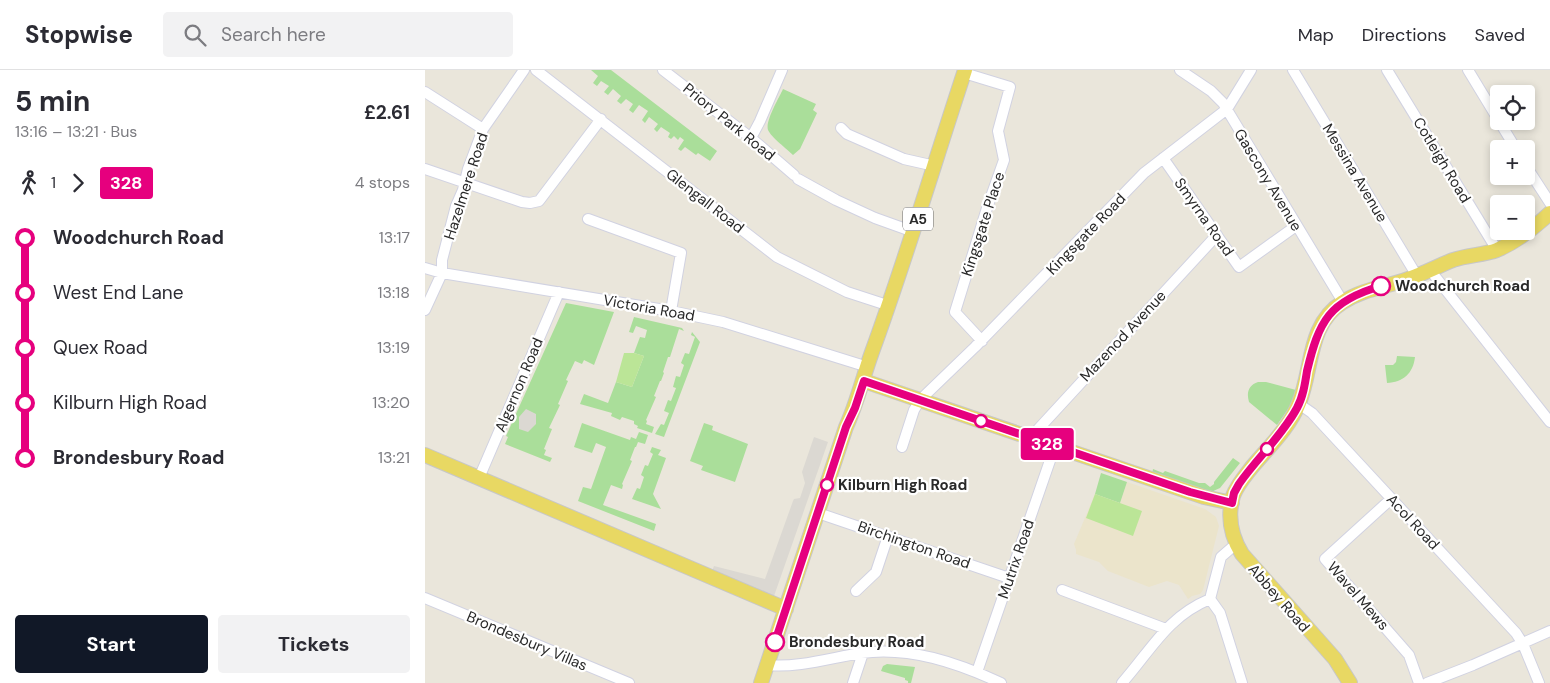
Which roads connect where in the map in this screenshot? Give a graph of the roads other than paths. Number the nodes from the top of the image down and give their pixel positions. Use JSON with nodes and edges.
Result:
{"nodes":[{"id":1,"x":524,"y":70,"type":"edge"},
{"id":2,"x":536,"y":70,"type":"edge"},
{"id":3,"x":663,"y":70,"type":"edge"},
{"id":4,"x":782,"y":70,"type":"edge"},
{"id":5,"x":1181,"y":70,"type":"edge"},
{"id":6,"x":1251,"y":70,"type":"edge"},
{"id":7,"x":1293,"y":70,"type":"edge"},
{"id":8,"x":1387,"y":70,"type":"edge"},
{"id":9,"x":1468,"y":70,"type":"edge"},
{"id":10,"x":964,"y":72,"type":"edge"},
{"id":11,"x":425,"y":92,"type":"edge"},
{"id":12,"x":1490,"y":106,"type":"edge"},
{"id":13,"x":1227,"y":110,"type":"junction"},
{"id":14,"x":601,"y":119,"type":"junction"},
{"id":15,"x":841,"y":128,"type":"dead end"},
{"id":16,"x":483,"y":129,"type":"junction"},
{"id":17,"x":751,"y":138,"type":"junction"},
{"id":18,"x":1163,"y":158,"type":"junction"},
{"id":19,"x":935,"y":166,"type":"junction"},
{"id":20,"x":425,"y":169,"type":"edge"},
{"id":21,"x":1535,"y":180,"type":"edge"},
{"id":22,"x":465,"y":182,"type":"junction"},
{"id":23,"x":1550,"y":203,"type":"edge"},
{"id":24,"x":1550,"y":213,"type":"edge"},
{"id":25,"x":588,"y":219,"type":"dead end"},
{"id":26,"x":1296,"y":226,"type":"junction"},
{"id":27,"x":914,"y":232,"type":"junction"},
{"id":28,"x":1217,"y":235,"type":"junction"},
{"id":29,"x":1497,"y":250,"type":"junction"},
{"id":30,"x":425,"y":268,"type":"edge"},
{"id":31,"x":1430,"y":270,"type":"junction"},
{"id":32,"x":442,"y":273,"type":"junction"},
{"id":33,"x":1417,"y":276,"type":"junction"},
{"id":34,"x":559,"y":292,"type":"junction"},
{"id":35,"x":1343,"y":302,"type":"junction"},
{"id":36,"x":890,"y":306,"type":"junction"},
{"id":37,"x":425,"y":310,"type":"edge"},
{"id":38,"x":671,"y":311,"type":"junction"},
{"id":39,"x":982,"y":340,"type":"junction"},
{"id":40,"x":866,"y":374,"type":"junction"},
{"id":41,"x":920,"y":400,"type":"junction"},
{"id":42,"x":1299,"y":404,"type":"junction"},
{"id":43,"x":1550,"y":422,"type":"edge"},
{"id":44,"x":1030,"y":438,"type":"junction"},
{"id":45,"x":1055,"y":446,"type":"junction"},
{"id":46,"x":901,"y":447,"type":"dead end"},
{"id":47,"x":425,"y":456,"type":"edge"},
{"id":48,"x":479,"y":478,"type":"junction"},
{"id":49,"x":1391,"y":500,"type":"junction"},
{"id":50,"x":1232,"y":503,"type":"junction"},
{"id":51,"x":818,"y":512,"type":"junction"},
{"id":52,"x":888,"y":536,"type":"junction"},
{"id":53,"x":1236,"y":544,"type":"junction"},
{"id":54,"x":1009,"y":578,"type":"junction"},
{"id":55,"x":856,"y":590,"type":"dead end"},
{"id":56,"x":1062,"y":590,"type":"dead end"},
{"id":57,"x":425,"y":598,"type":"edge"},
{"id":58,"x":1210,"y":599,"type":"junction"},
{"id":59,"x":786,"y":608,"type":"junction"},
{"id":60,"x":1166,"y":629,"type":"junction"},
{"id":61,"x":1550,"y":631,"type":"edge"},
{"id":62,"x":1523,"y":644,"type":"junction"},
{"id":63,"x":863,"y":653,"type":"junction"},
{"id":64,"x":767,"y":665,"type":"junction"},
{"id":65,"x":977,"y":672,"type":"junction"},
{"id":66,"x":629,"y":683,"type":"edge"},
{"id":67,"x":761,"y":683,"type":"edge"},
{"id":68,"x":853,"y":683,"type":"edge"},
{"id":69,"x":1001,"y":683,"type":"edge"},
{"id":70,"x":1122,"y":683,"type":"edge"},
{"id":71,"x":1241,"y":683,"type":"edge"},
{"id":72,"x":1350,"y":683,"type":"edge"},
{"id":73,"x":1419,"y":683,"type":"edge"},
{"id":74,"x":1427,"y":683,"type":"edge"},
{"id":75,"x":1539,"y":683,"type":"edge"}],
"edges":[{"from":1,"to":16,"type":"street","name":"Hazelmere Road"},
{"from":2,"to":14,"type":"street","name":"Glengall Road"},
{"from":3,"to":17,"type":"street","name":"Priory Park Road"},
{"from":4,"to":17,"type":"street"},
{"from":5,"to":13,"type":"street","name":"Gascony Avenue"},
{"from":6,"to":13,"type":"street","name":"Kingsgate Road"},
{"from":7,"to":33,"type":"street","name":"Messina Avenue"},
{"from":8,"to":29,"type":"street","name":"Cotleigh Road"},
{"from":9,"to":12,"type":"street"},
{"from":10,"to":19,"type":"main road","number":"A5"},
{"from":10,"to":39,"type":"street","name":"Kingsgate Place"},
{"from":11,"to":16,"type":"street"},
{"from":13,"to":18,"type":"street","name":"Kingsgate Road"},
{"from":13,"to":26,"type":"street","name":"Gascony Avenue"},
{"from":14,"to":22,"type":"street"},
{"from":14,"to":36,"type":"street","name":"Glengall Road"},
{"from":15,"to":19,"type":"street"},
{"from":16,"to":22,"type":"street","name":"Hazelmere Road"},
{"from":17,"to":27,"type":"street","name":"Priory Park Road"},
{"from":18,"to":28,"type":"street","name":"Smyrna Road"},
{"from":18,"to":39,"type":"street","name":"Kingsgate Road"},
{"from":19,"to":27,"type":"main road","number":"A5"},
{"from":20,"to":22,"type":"street"},
{"from":21,"to":23,"type":"street"},
{"from":22,"to":32,"type":"street","name":"Hazelmere Road"},
{"from":24,"to":29,"type":"main road"},
{"from":25,"to":38,"type":"street"},
{"from":26,"to":28,"type":"street","name":"Smyrna Road"},
{"from":26,"to":35,"type":"street","name":"Gascony Avenue"},
{"from":27,"to":36,"type":"main road","number":"A5"},
{"from":28,"to":44,"type":"street","name":"Mazenod Avenue"},
{"from":29,"to":31,"type":"main road"},
{"from":30,"to":32,"type":"street","name":"Victoria Road"},
{"from":31,"to":33,"type":"main road"},
{"from":31,"to":43,"type":"street"},
{"from":32,"to":34,"type":"street","name":"Victoria Road"},
{"from":32,"to":37,"type":"street","name":"Hazelmere Road"},
{"from":33,"to":35,"type":"main road"},
{"from":34,"to":38,"type":"street","name":"Victoria Road"},
{"from":34,"to":48,"type":"street","name":"Algernon Road"},
{"from":35,"to":42,"type":"main road"},
{"from":36,"to":40,"type":"main road","number":"A5"},
{"from":38,"to":40,"type":"street","name":"Victoria Road"},
{"from":39,"to":41,"type":"street","name":"Kingsgate Road"},
{"from":40,"to":41,"type":"main road"},
{"from":40,"to":51,"type":"main road","number":"A5"},
{"from":41,"to":44,"type":"main road"},
{"from":41,"to":46,"type":"street"},
{"from":42,"to":49,"type":"street","name":"Acol Road"},
{"from":42,"to":50,"type":"main road"},
{"from":44,"to":45,"type":"main road"},
{"from":45,"to":50,"type":"main road"},
{"from":45,"to":54,"type":"street","name":"Mutrix Road"},
{"from":47,"to":48,"type":"main road"},
{"from":48,"to":59,"type":"main road"},
{"from":49,"to":62,"type":"street","name":"Acol Road"},
{"from":49,"to":73,"type":"street","name":"Wavel Mews"},
{"from":50,"to":53,"type":"main road","name":"Abbey Road"},
{"from":51,"to":52,"type":"street","name":"Birchington Road"},
{"from":51,"to":59,"type":"main road","number":"A5"},
{"from":52,"to":54,"type":"street","name":"Birchington Road"},
{"from":52,"to":55,"type":"street"},
{"from":53,"to":58,"type":"street"},
{"from":53,"to":72,"type":"main road","name":"Abbey Road"},
{"from":54,"to":65,"type":"street","name":"Mutrix Road"},
{"from":56,"to":60,"type":"street"},
{"from":57,"to":66,"type":"street","name":"Brondesbury Villas"},
{"from":58,"to":60,"type":"street"},
{"from":58,"to":71,"type":"street"},
{"from":59,"to":64,"type":"main road","number":"A5"},
{"from":60,"to":70,"type":"street"},
{"from":61,"to":62,"type":"street"},
{"from":62,"to":74,"type":"street"},
{"from":62,"to":75,"type":"street","name":"Acol Road"},
{"from":63,"to":64,"type":"street"},
{"from":63,"to":65,"type":"street"},
{"from":63,"to":68,"type":"street"},
{"from":64,"to":67,"type":"main road","number":"A5"},
{"from":65,"to":69,"type":"street"}]}
